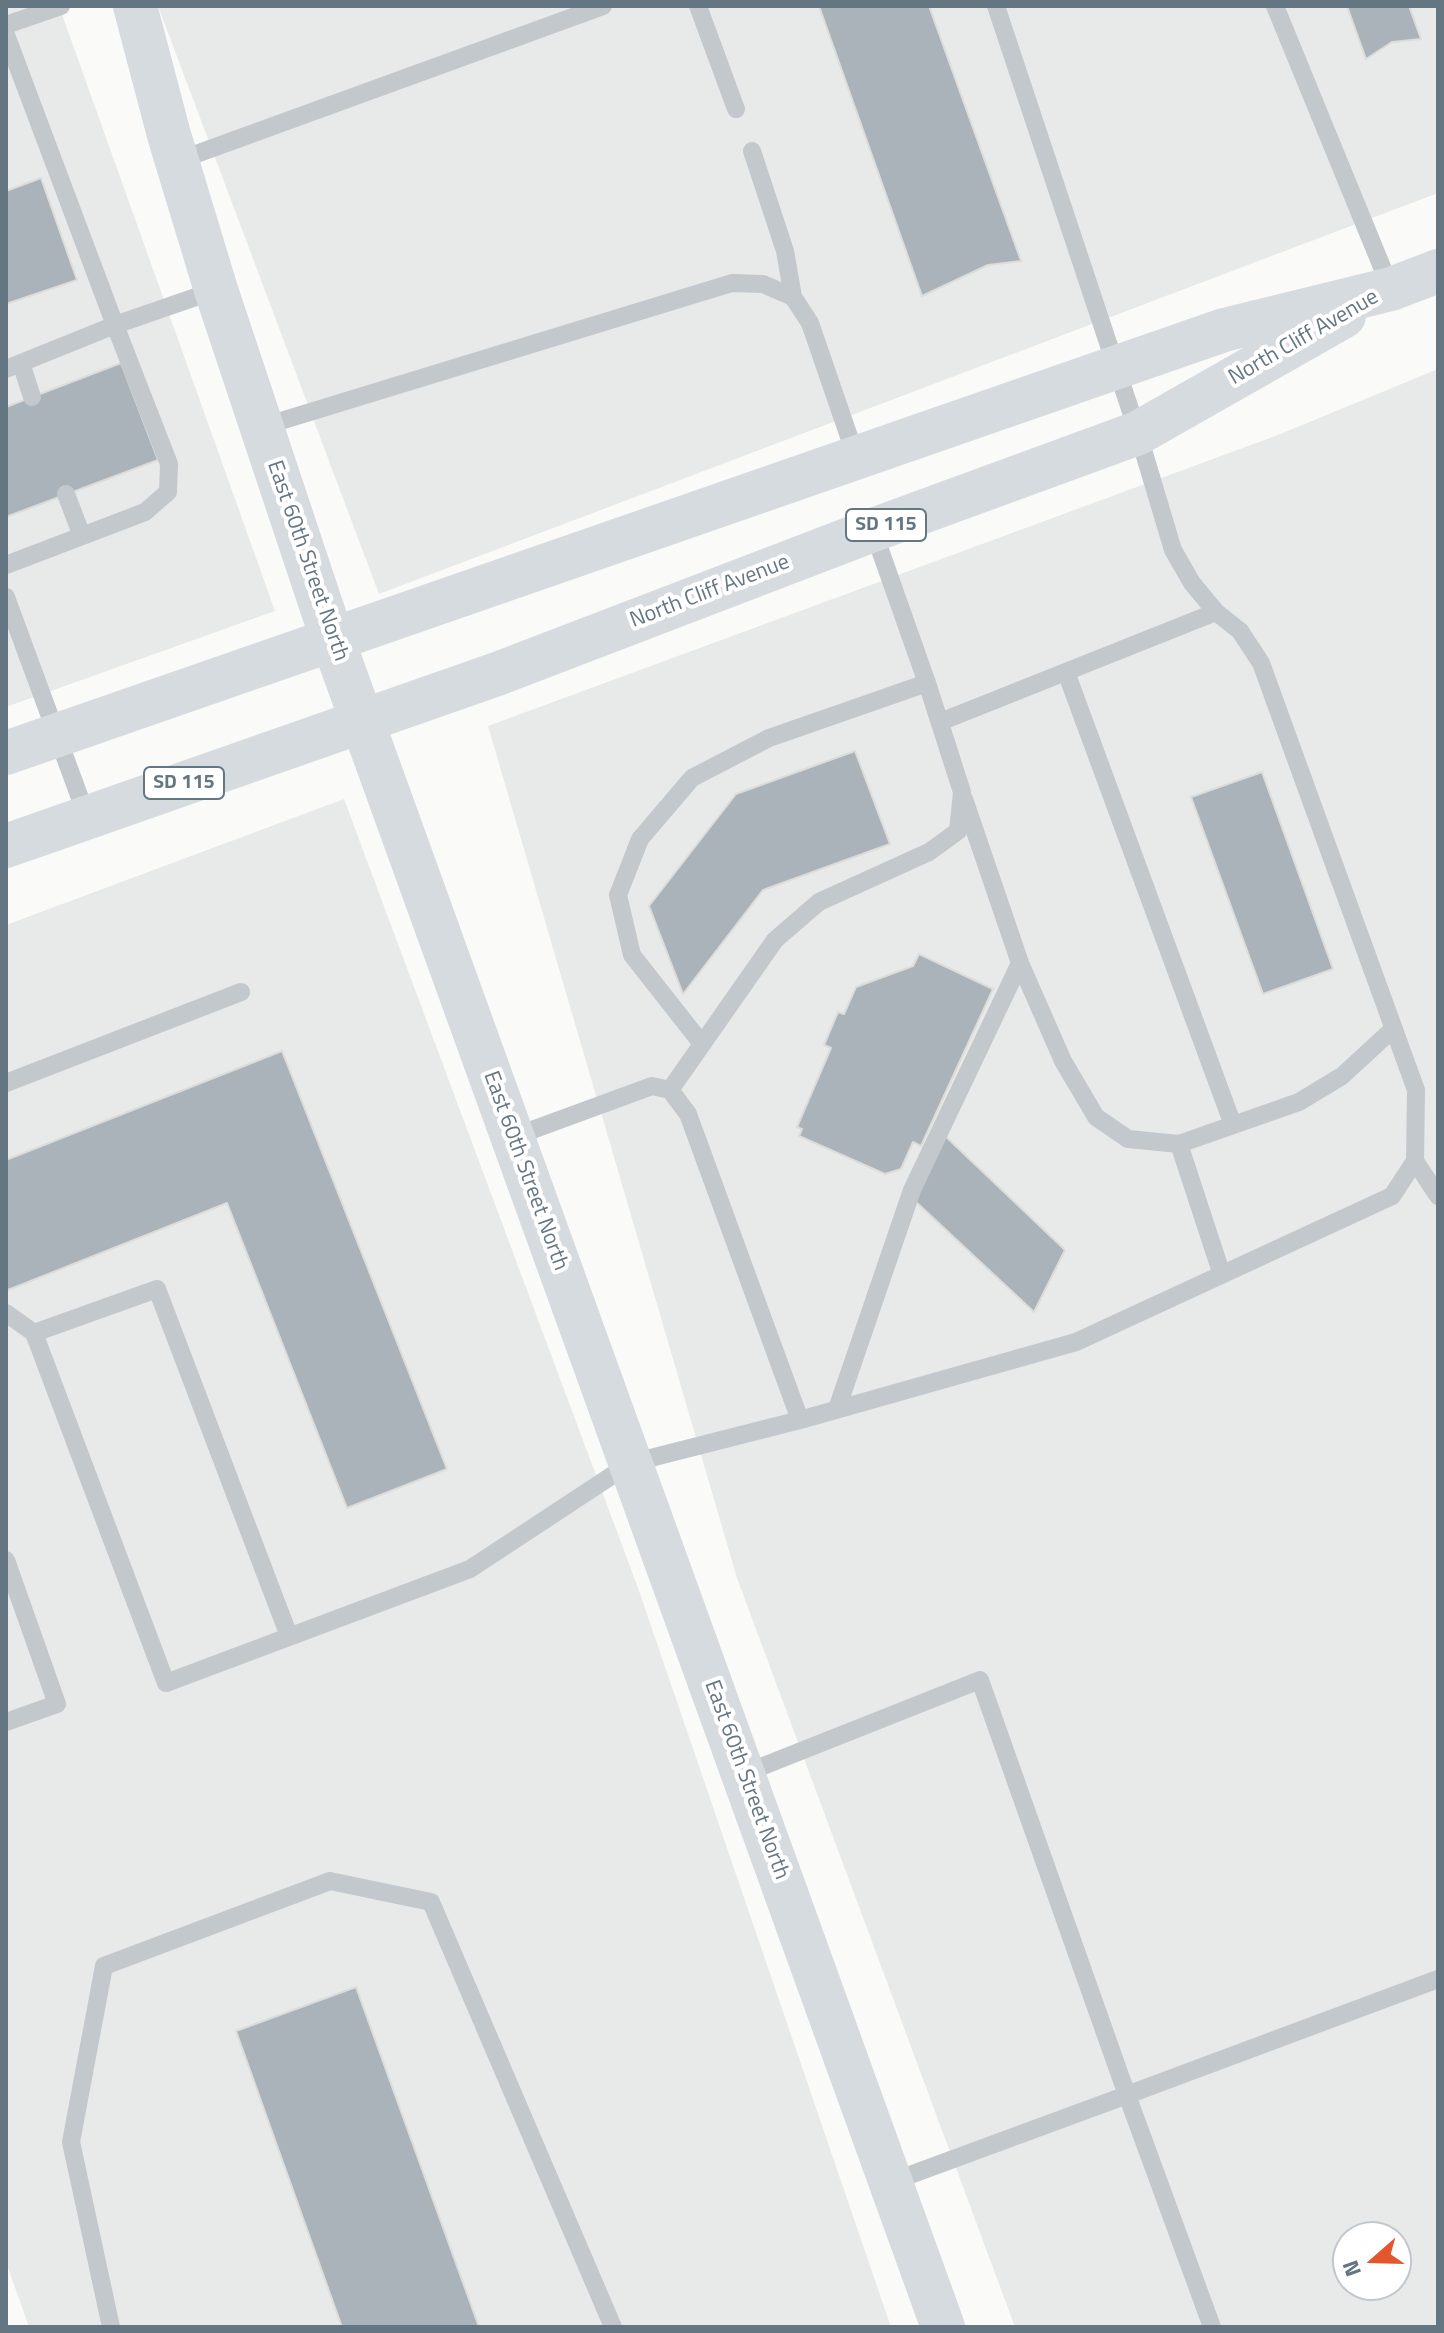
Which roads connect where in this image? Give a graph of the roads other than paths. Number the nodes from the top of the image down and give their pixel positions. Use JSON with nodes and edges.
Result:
{"nodes":[{"id":1,"x":61,"y":6,"type":"edge"},
{"id":2,"x":135,"y":6,"type":"edge"},
{"id":3,"x":603,"y":6,"type":"edge"},
{"id":4,"x":698,"y":6,"type":"edge"},
{"id":5,"x":996,"y":6,"type":"edge"},
{"id":6,"x":1275,"y":6,"type":"edge"},
{"id":7,"x":6,"y":25,"type":"edge"},
{"id":8,"x":6,"y":35,"type":"edge"},
{"id":9,"x":736,"y":109,"type":"dead end"},
{"id":10,"x":752,"y":151,"type":"dead end"},
{"id":11,"x":177,"y":161,"type":"junction"},
{"id":12,"x":1438,"y":271,"type":"edge"},
{"id":13,"x":1391,"y":289,"type":"junction"},
{"id":14,"x":216,"y":290,"type":"junction"},
{"id":15,"x":793,"y":297,"type":"junction"},
{"id":16,"x":115,"y":325,"type":"junction"},
{"id":17,"x":13,"y":366,"type":"edge"},
{"id":18,"x":1115,"y":368,"type":"junction"},
{"id":19,"x":32,"y":397,"type":"dead end"},
{"id":20,"x":261,"y":427,"type":"junction"},
{"id":21,"x":1138,"y":433,"type":"junction"},
{"id":22,"x":857,"y":459,"type":"junction"},
{"id":23,"x":66,"y":494,"type":"dead end"},
{"id":24,"x":873,"y":530,"type":"junction"},
{"id":25,"x":82,"y":536,"type":"junction"},
{"id":26,"x":6,"y":565,"type":"edge"},
{"id":27,"x":6,"y":597,"type":"edge"},
{"id":28,"x":1216,"y":612,"type":"junction"},
{"id":29,"x":332,"y":638,"type":"junction"},
{"id":30,"x":1066,"y":672,"type":"junction"},
{"id":31,"x":927,"y":683,"type":"junction"},
{"id":32,"x":362,"y":720,"type":"junction"},
{"id":33,"x":940,"y":722,"type":"junction"},
{"id":34,"x":57,"y":735,"type":"junction"},
{"id":35,"x":6,"y":753,"type":"edge"},
{"id":36,"x":962,"y":792,"type":"junction"},
{"id":37,"x":87,"y":817,"type":"junction"},
{"id":38,"x":6,"y":846,"type":"edge"},
{"id":39,"x":1020,"y":963,"type":"junction"},
{"id":40,"x":241,"y":992,"type":"dead end"},
{"id":41,"x":1393,"y":1029,"type":"junction"},
{"id":42,"x":702,"y":1044,"type":"junction"},
{"id":43,"x":6,"y":1083,"type":"edge"},
{"id":44,"x":670,"y":1090,"type":"junction"},
{"id":45,"x":1233,"y":1125,"type":"junction"},
{"id":46,"x":513,"y":1137,"type":"junction"},
{"id":47,"x":1179,"y":1144,"type":"junction"},
{"id":48,"x":1415,"y":1161,"type":"junction"},
{"id":49,"x":1438,"y":1196,"type":"edge"},
{"id":50,"x":1222,"y":1275,"type":"junction"},
{"id":51,"x":6,"y":1313,"type":"edge"},
{"id":52,"x":34,"y":1333,"type":"junction"},
{"id":53,"x":837,"y":1409,"type":"junction"},
{"id":54,"x":800,"y":1420,"type":"junction"},
{"id":55,"x":631,"y":1463,"type":"junction"},
{"id":56,"x":6,"y":1560,"type":"edge"},
{"id":57,"x":12,"y":1593,"type":"edge"},
{"id":58,"x":289,"y":1636,"type":"junction"},
{"id":59,"x":6,"y":1722,"type":"edge"},
{"id":60,"x":743,"y":1774,"type":"junction"},
{"id":61,"x":1438,"y":1979,"type":"edge"},
{"id":62,"x":1127,"y":2095,"type":"junction"},
{"id":63,"x":891,"y":2182,"type":"junction"},
{"id":64,"x":111,"y":2327,"type":"edge"},
{"id":65,"x":613,"y":2327,"type":"edge"},
{"id":66,"x":943,"y":2327,"type":"edge"},
{"id":67,"x":1212,"y":2327,"type":"edge"}],
"edges":[{"from":1,"to":7,"type":"lane"},
{"from":2,"to":11,"type":"main road","name":"East 60th Street North"},
{"from":3,"to":11,"type":"lane"},
{"from":4,"to":9,"type":"lane"},
{"from":5,"to":18,"type":"lane"},
{"from":6,"to":13,"type":"lane"},
{"from":8,"to":16,"type":"lane"},
{"from":10,"to":15,"type":"lane"},
{"from":11,"to":14,"type":"main road","name":"East 60th Street North"},
{"from":12,"to":13,"type":"main road","name":"North Cliff Avenue","number":"SD 115"},
{"from":13,"to":18,"type":"main road","name":"North Cliff Avenue","number":"SD 115"},
{"from":13,"to":21,"type":"main road","name":"North Cliff Avenue","number":"SD 115"},
{"from":14,"to":16,"type":"lane"},
{"from":14,"to":20,"type":"main road","name":"East 60th Street North"},
{"from":15,"to":20,"type":"lane"},
{"from":15,"to":22,"type":"lane"},
{"from":16,"to":17,"type":"lane"},
{"from":16,"to":25,"type":"lane"},
{"from":17,"to":19,"type":"lane"},
{"from":18,"to":21,"type":"lane"},
{"from":18,"to":22,"type":"main road","name":"North Cliff Avenue","number":"SD 115"},
{"from":20,"to":29,"type":"main road","name":"East 60th Street North"},
{"from":21,"to":24,"type":"main road","name":"North Cliff Avenue","number":"SD 115"},
{"from":21,"to":28,"type":"lane"},
{"from":22,"to":29,"type":"main road","name":"North Cliff Avenue","number":"SD 115"},
{"from":23,"to":25,"type":"lane"},
{"from":24,"to":31,"type":"lane"},
{"from":24,"to":32,"type":"main road","name":"North Cliff Avenue","number":"SD 115"},
{"from":25,"to":26,"type":"lane"},
{"from":27,"to":34,"type":"lane"},
{"from":28,"to":30,"type":"lane"},
{"from":28,"to":41,"type":"lane"},
{"from":29,"to":32,"type":"main road","name":"East 60th Street North"},
{"from":29,"to":34,"type":"main road","name":"North Cliff Avenue","number":"SD 115"},
{"from":30,"to":33,"type":"lane"},
{"from":30,"to":45,"type":"lane"},
{"from":31,"to":33,"type":"lane"},
{"from":31,"to":42,"type":"lane"},
{"from":32,"to":37,"type":"main road","name":"North Cliff Avenue","number":"SD 115"},
{"from":32,"to":46,"type":"main road","name":"East 60th Street North"},
{"from":33,"to":36,"type":"lane"},
{"from":34,"to":35,"type":"main road","name":"North Cliff Avenue","number":"SD 115"},
{"from":34,"to":37,"type":"lane"},
{"from":36,"to":39,"type":"lane"},
{"from":36,"to":42,"type":"lane"},
{"from":37,"to":38,"type":"main road","name":"North Cliff Avenue","number":"SD 115"},
{"from":39,"to":47,"type":"lane"},
{"from":39,"to":53,"type":"lane"},
{"from":40,"to":43,"type":"lane"},
{"from":41,"to":45,"type":"lane"},
{"from":41,"to":48,"type":"lane"},
{"from":42,"to":44,"type":"lane"},
{"from":44,"to":46,"type":"lane"},
{"from":44,"to":54,"type":"lane"},
{"from":45,"to":47,"type":"lane"},
{"from":46,"to":55,"type":"main road","name":"East 60th Street North"},
{"from":47,"to":50,"type":"lane"},
{"from":48,"to":49,"type":"lane"},
{"from":48,"to":50,"type":"lane"},
{"from":50,"to":53,"type":"lane"},
{"from":51,"to":52,"type":"lane"},
{"from":52,"to":58,"type":"lane"},
{"from":52,"to":58,"type":"lane"},
{"from":53,"to":54,"type":"lane"},
{"from":54,"to":55,"type":"lane"},
{"from":55,"to":58,"type":"lane"},
{"from":55,"to":60,"type":"main road","name":"East 60th Street North"},
{"from":56,"to":57,"type":"lane"},
{"from":57,"to":59,"type":"lane"},
{"from":60,"to":62,"type":"lane"},
{"from":60,"to":63,"type":"main road","name":"East 60th Street North"},
{"from":61,"to":62,"type":"lane"},
{"from":62,"to":63,"type":"lane"},
{"from":62,"to":67,"type":"lane"},
{"from":63,"to":66,"type":"main road","name":"East 60th Street North"},
{"from":64,"to":65,"type":"lane"}]}
